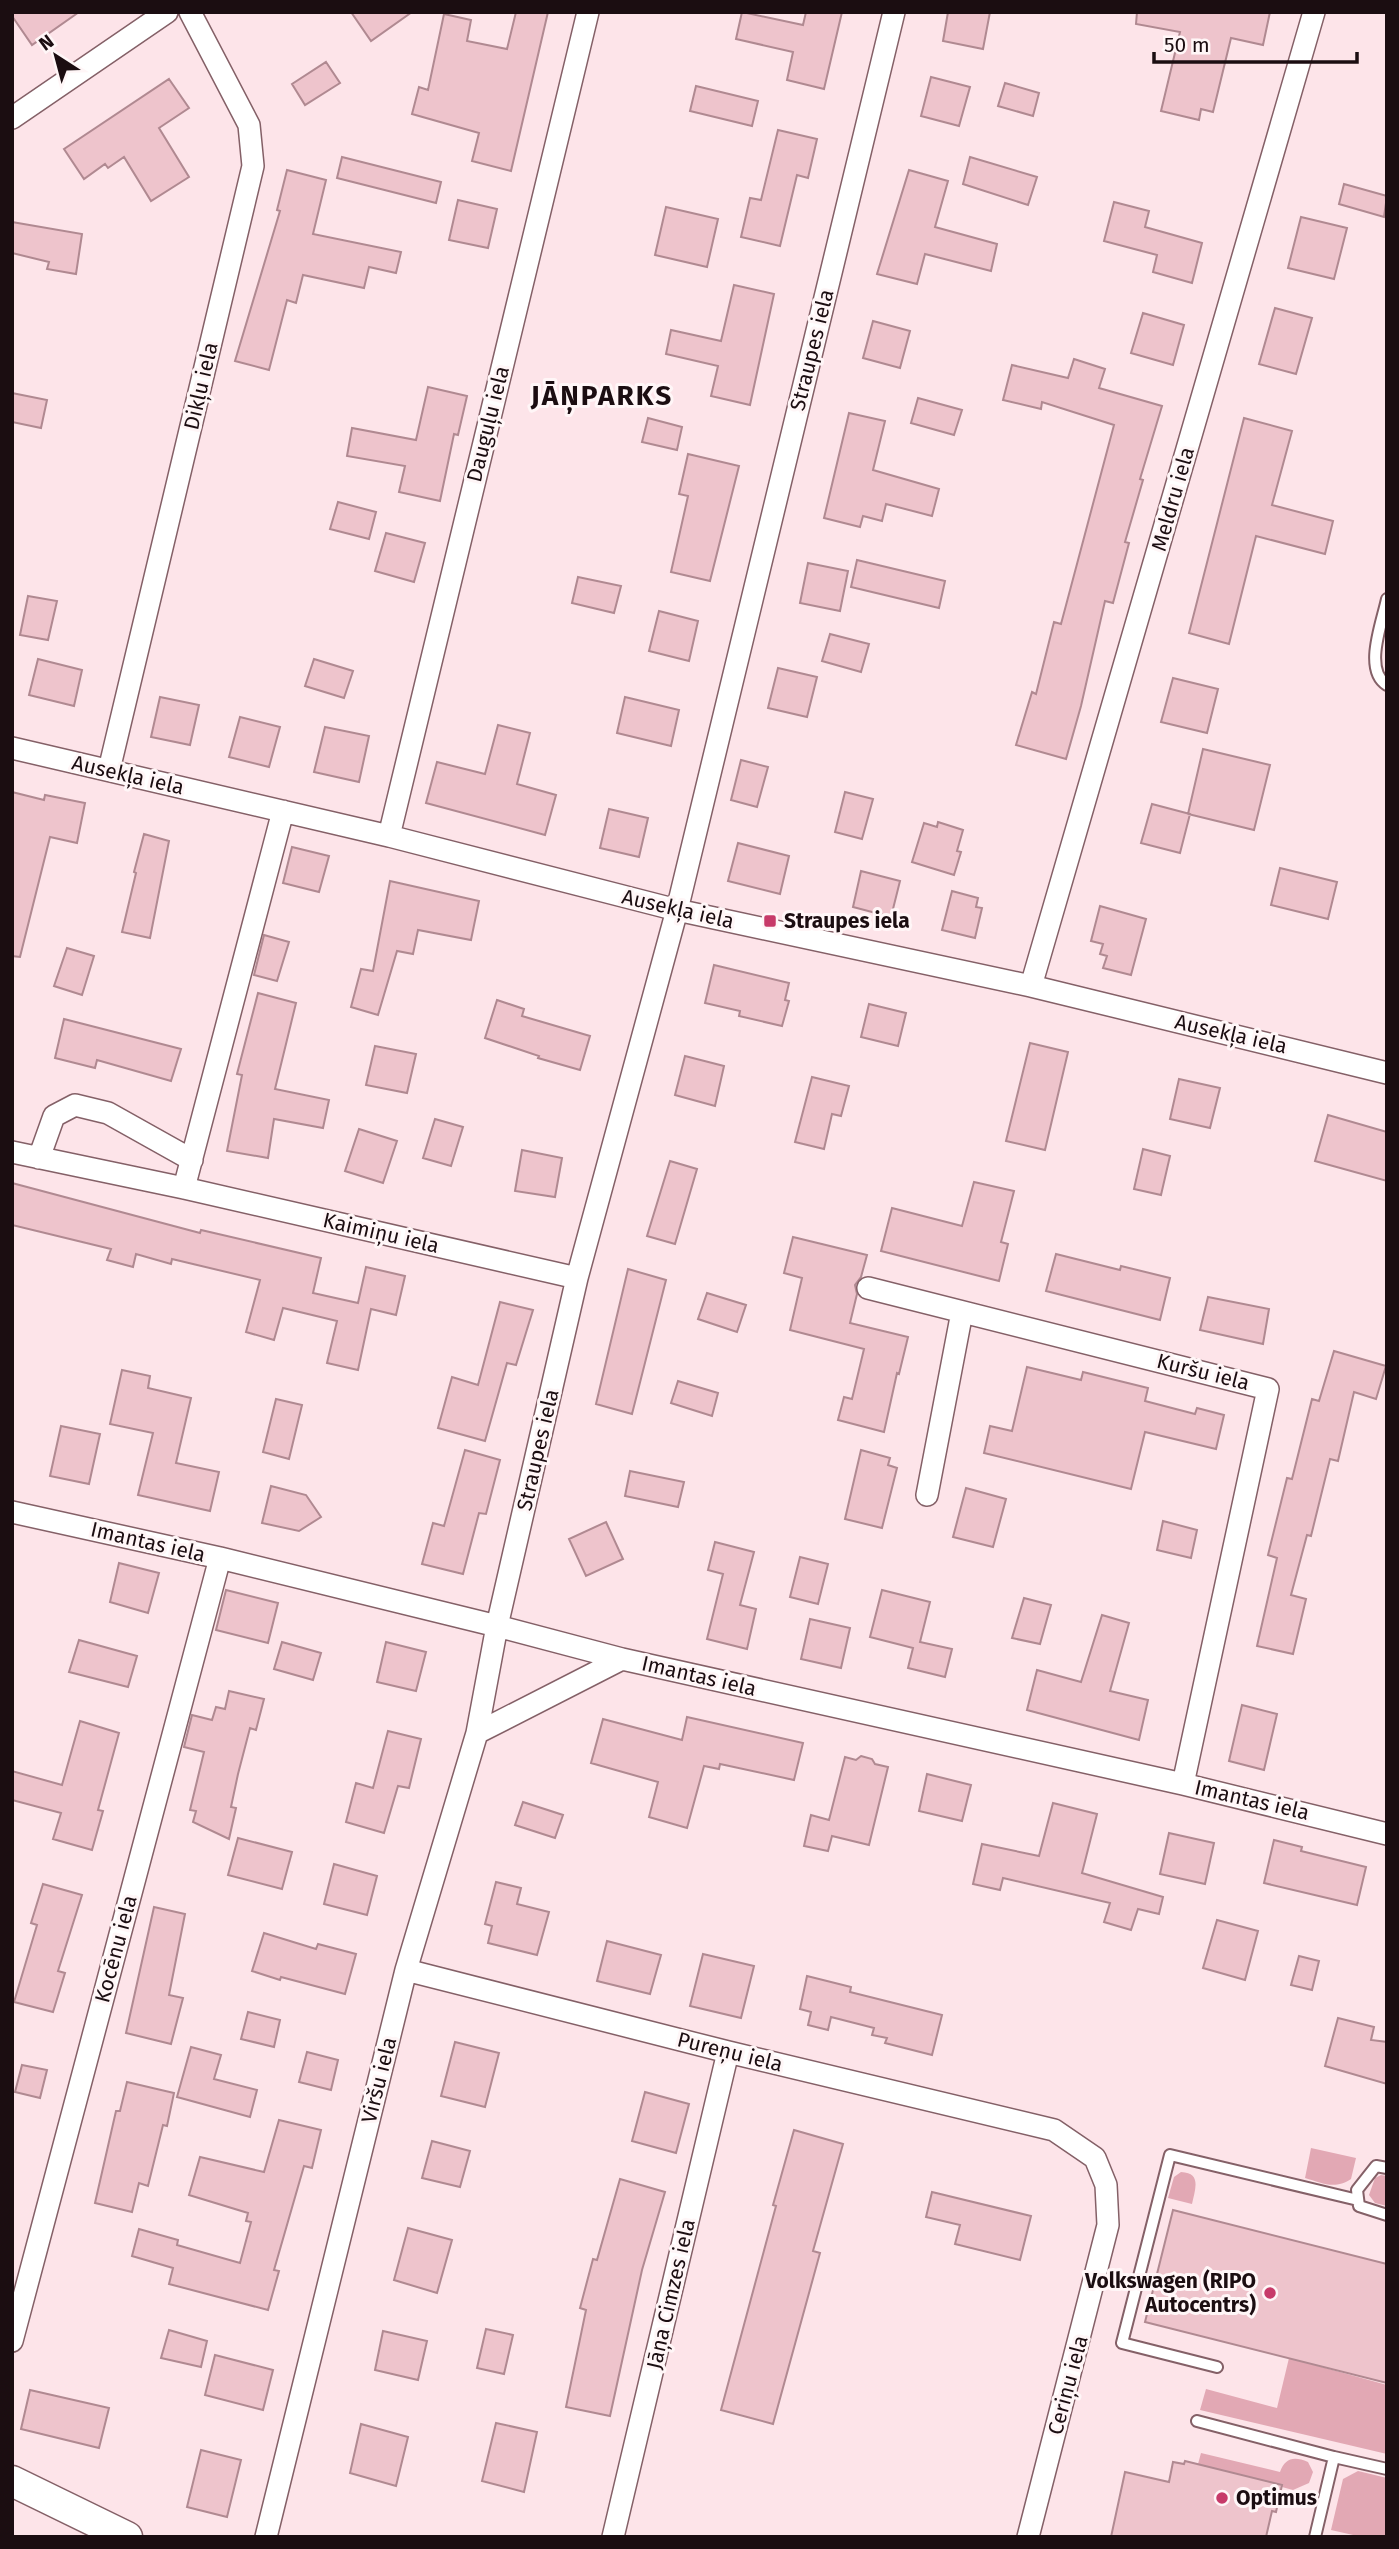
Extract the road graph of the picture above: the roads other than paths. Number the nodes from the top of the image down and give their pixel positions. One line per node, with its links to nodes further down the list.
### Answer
1 (167, 12): 6 (street)
2 (190, 12): 10 (street, Dikļu iela)
3 (588, 12): 12 (street, Dauguļu iela)
4 (894, 12): 13 (street, Straupes iela)
5 (1314, 12): 14 (street, Meldru iela)
6 (12, 118)
7 (1387, 599): 8 (lane)
8 (1387, 685)
9 (12, 748): 10 (street, Ausekļa iela)
10 (109, 770): 11 (street, Ausekļa iela)
11 (283, 811): 12 (street, Ausekļa iela); 18 (street)
12 (389, 836): 13 (street, Ausekļa iela)
13 (677, 910): 14 (street, Ausekļa iela); 20 (street, Straupes iela)
14 (1031, 986): 15 (street, Ausekļa iela)
15 (1387, 1073)
16 (12, 1152): 17 (street, Kaimiņu iela)
17 (39, 1158): 18 (street); 19 (street, Kaimiņu iela)
18 (192, 1160): 19 (street)
19 (184, 1188): 20 (street, Kaimiņu iela)
20 (577, 1278): 26 (street, Straupes iela)
21 (868, 1288): 22 (street, Kuršu iela)
22 (962, 1312): 23 (street); 29 (street, Kuršu iela)
23 (927, 1495)
24 (12, 1512): 25 (street, Imantas iela)
25 (220, 1558): 26 (street, Imantas iela); 37 (street, Kocēnu iela)
26 (497, 1626): 27 (street, Imantas iela); 28 (street, Viršu iela)
27 (622, 1659): 28 (street); 29 (street, Imantas iela)
28 (477, 1733): 31 (street, Viršu iela)
29 (1183, 1784): 30 (street, Imantas iela)
30 (1387, 1834)
31 (406, 1970): 32 (street, Pureņu iela); 44 (street, Viršu iela)
32 (728, 2052): 33 (street, Pureņu iela); 45 (street, Jāņa Cimzes iela)
33 (1054, 2130): 46 (street, Ceriņu iela)
34 (1387, 2168): 35 (lane)
35 (1358, 2200): 36 (lane); 38 (lane)
36 (1387, 2215)
37 (12, 2341)
38 (1217, 2367)
39 (1196, 2421): 40 (lane)
40 (1334, 2457): 41 (lane); 47 (lane)
41 (1387, 2469)
42 (12, 2481): 43 (street)
43 (127, 2537)
44 (265, 2537)
45 (613, 2537)
46 (1028, 2537)
47 (1315, 2537)

